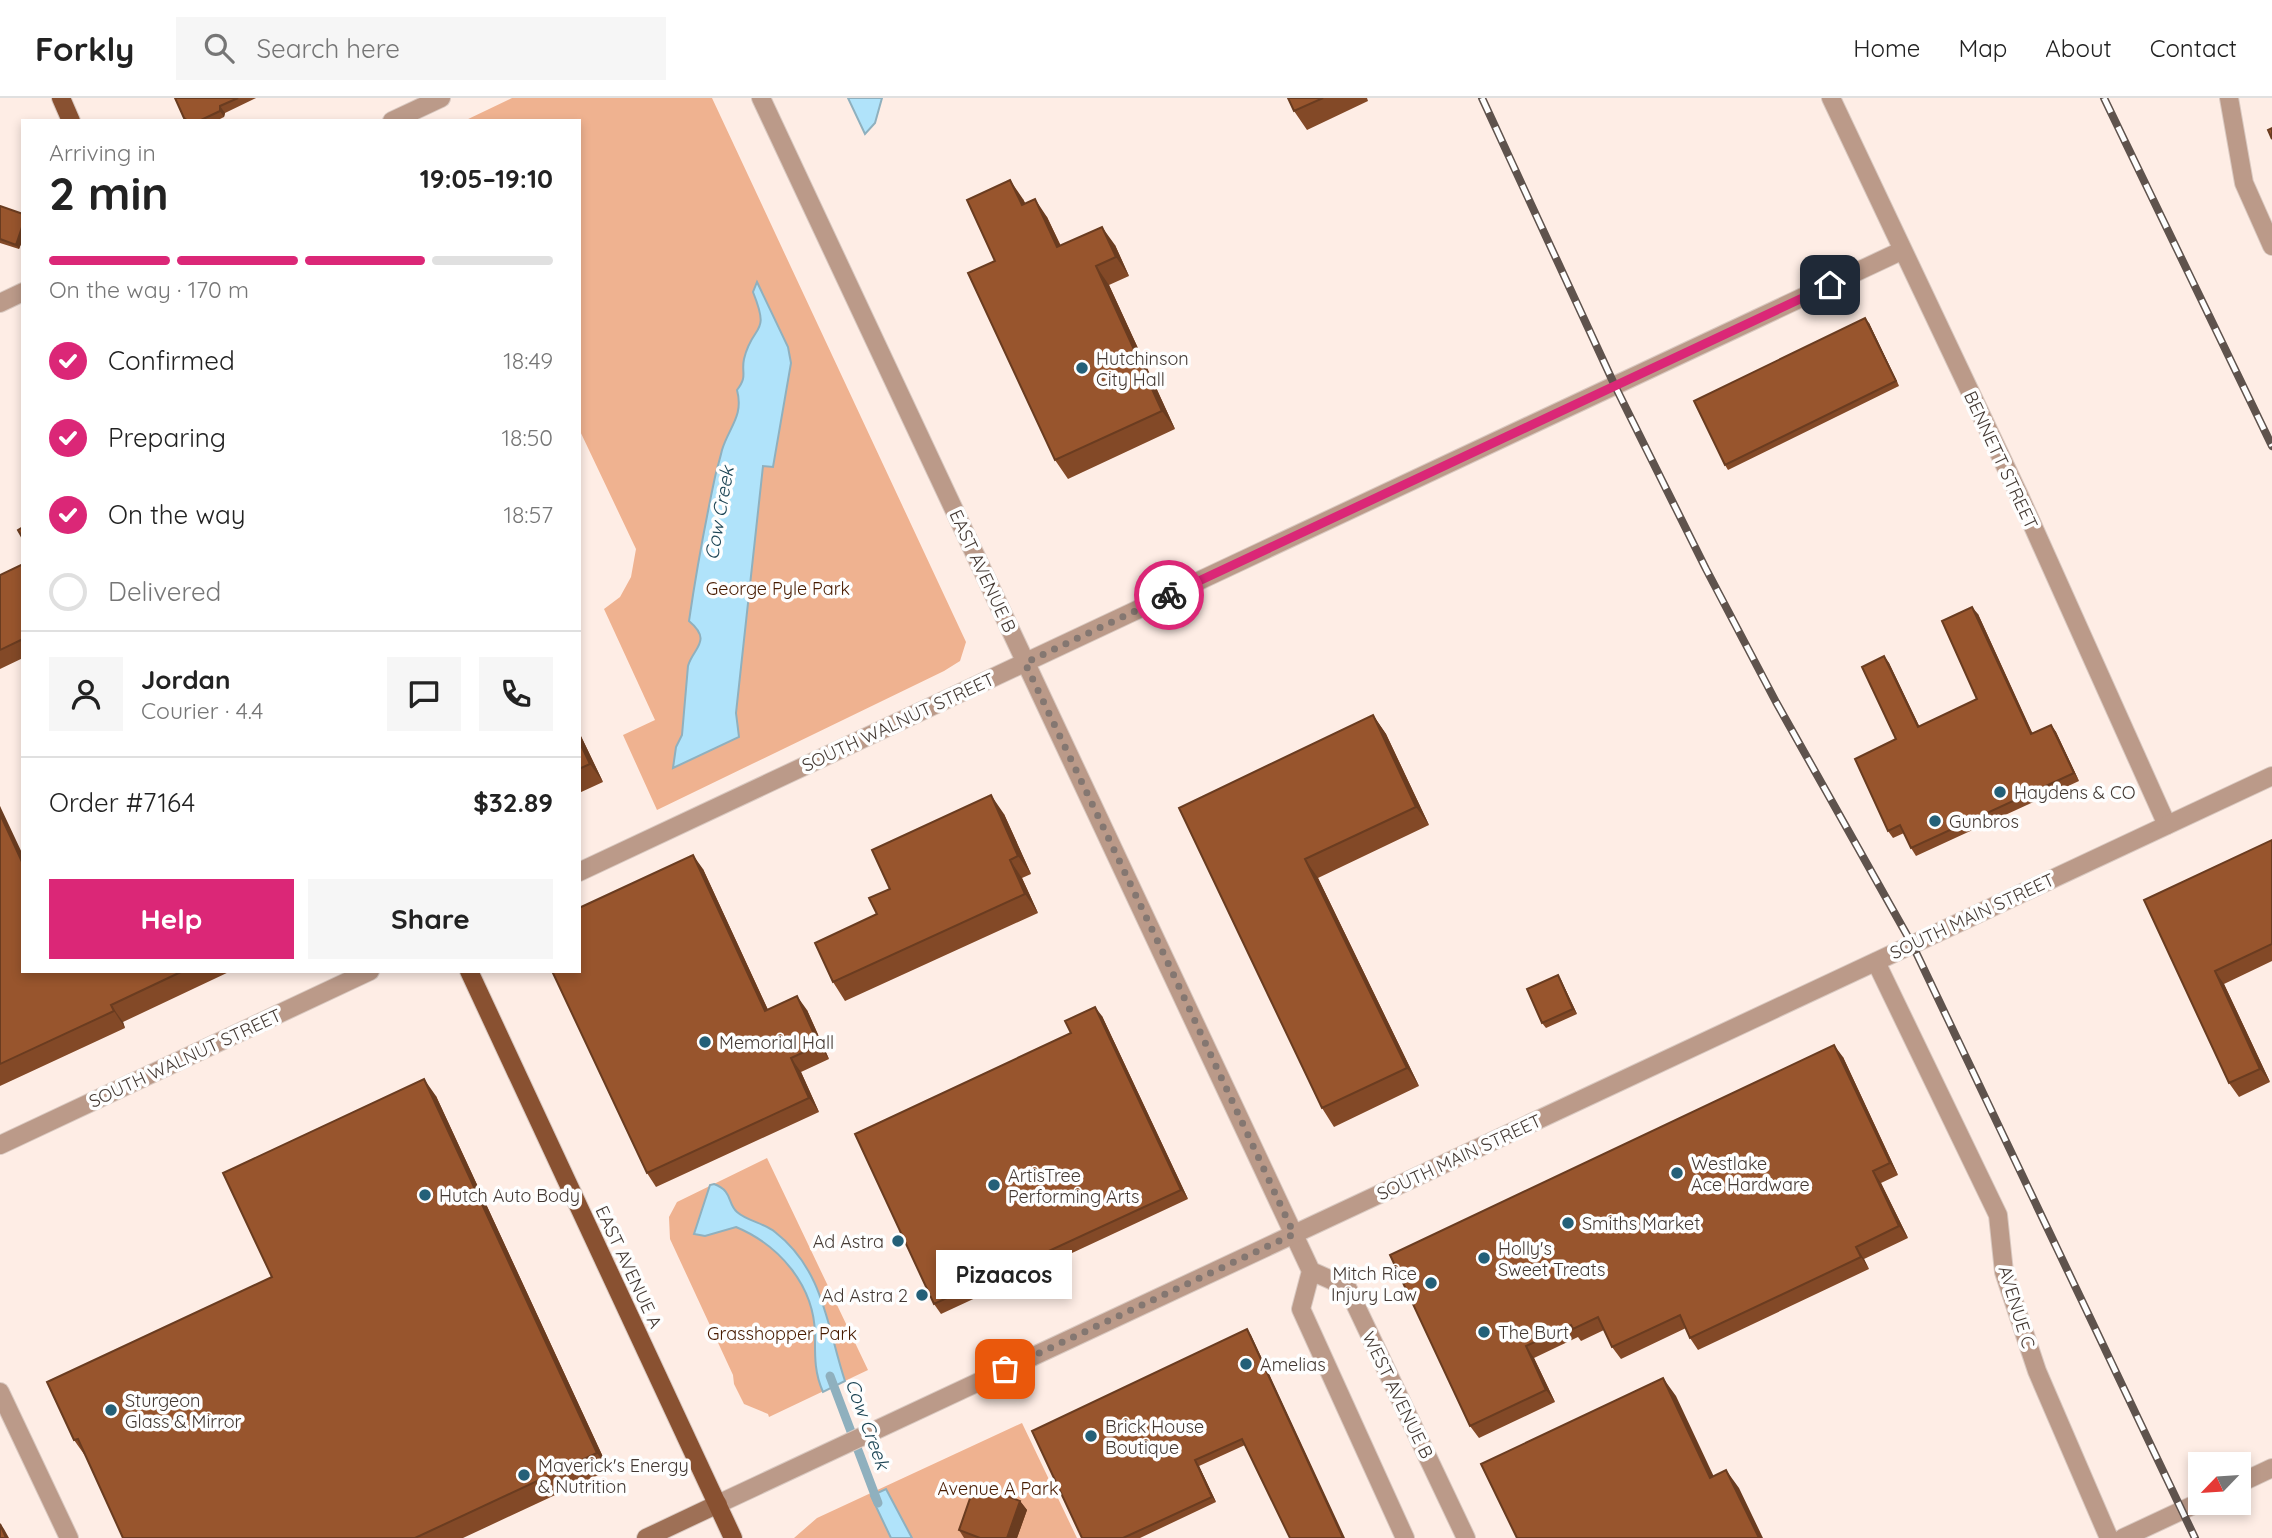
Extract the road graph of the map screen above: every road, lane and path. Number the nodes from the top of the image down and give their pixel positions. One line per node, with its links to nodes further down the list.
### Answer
1 (61, 98): 6 (main road)
2 (441, 98): 7 (street)
3 (761, 98): 12 (street, EAST AVENUE B)
4 (1831, 98): 9 (street, BENNETT STREET)
5 (2229, 98): 8 (street)
6 (70, 119)
7 (396, 119)
8 (2272, 246)
9 (1901, 251): 12 (street, SOUTH WALNUT STREET); 14 (street, BENNETT STREET)
10 (21, 293): 11 (street)
11 (0, 303)
12 (1025, 663): 15 (street, SOUTH WALNUT STREET); 20 (street, EAST AVENUE B)
13 (2272, 776): 14 (street, SOUTH MAIN STREET)
14 (2166, 825): 16 (street, SOUTH MAIN STREET)
15 (581, 871)
16 (1876, 962): 20 (street, SOUTH MAIN STREET); 32 (street, AVENUE C)
17 (366, 973): 19 (street, SOUTH WALNUT STREET)
18 (470, 973): 25 (main road, EAST AVENUE A)
19 (0, 1145)
20 (1294, 1234): 21 (street); 25 (street, SOUTH MAIN STREET)
21 (1311, 1271): 30 (street); 31 (street, WEST AVENUE B)
22 (0, 1392): 27 (street)
23 (2272, 1468): 24 (street)
24 (2251, 1478)
25 (718, 1504): 28 (main road, SOUTH MAIN STREET); 29 (main road, EAST AVENUE A)
26 (2188, 1508): 33 (street)
27 (69, 1538)
28 (646, 1538)
29 (733, 1538)
30 (1405, 1538)
31 (1466, 1538)
32 (2109, 1538)
33 (2123, 1538)

